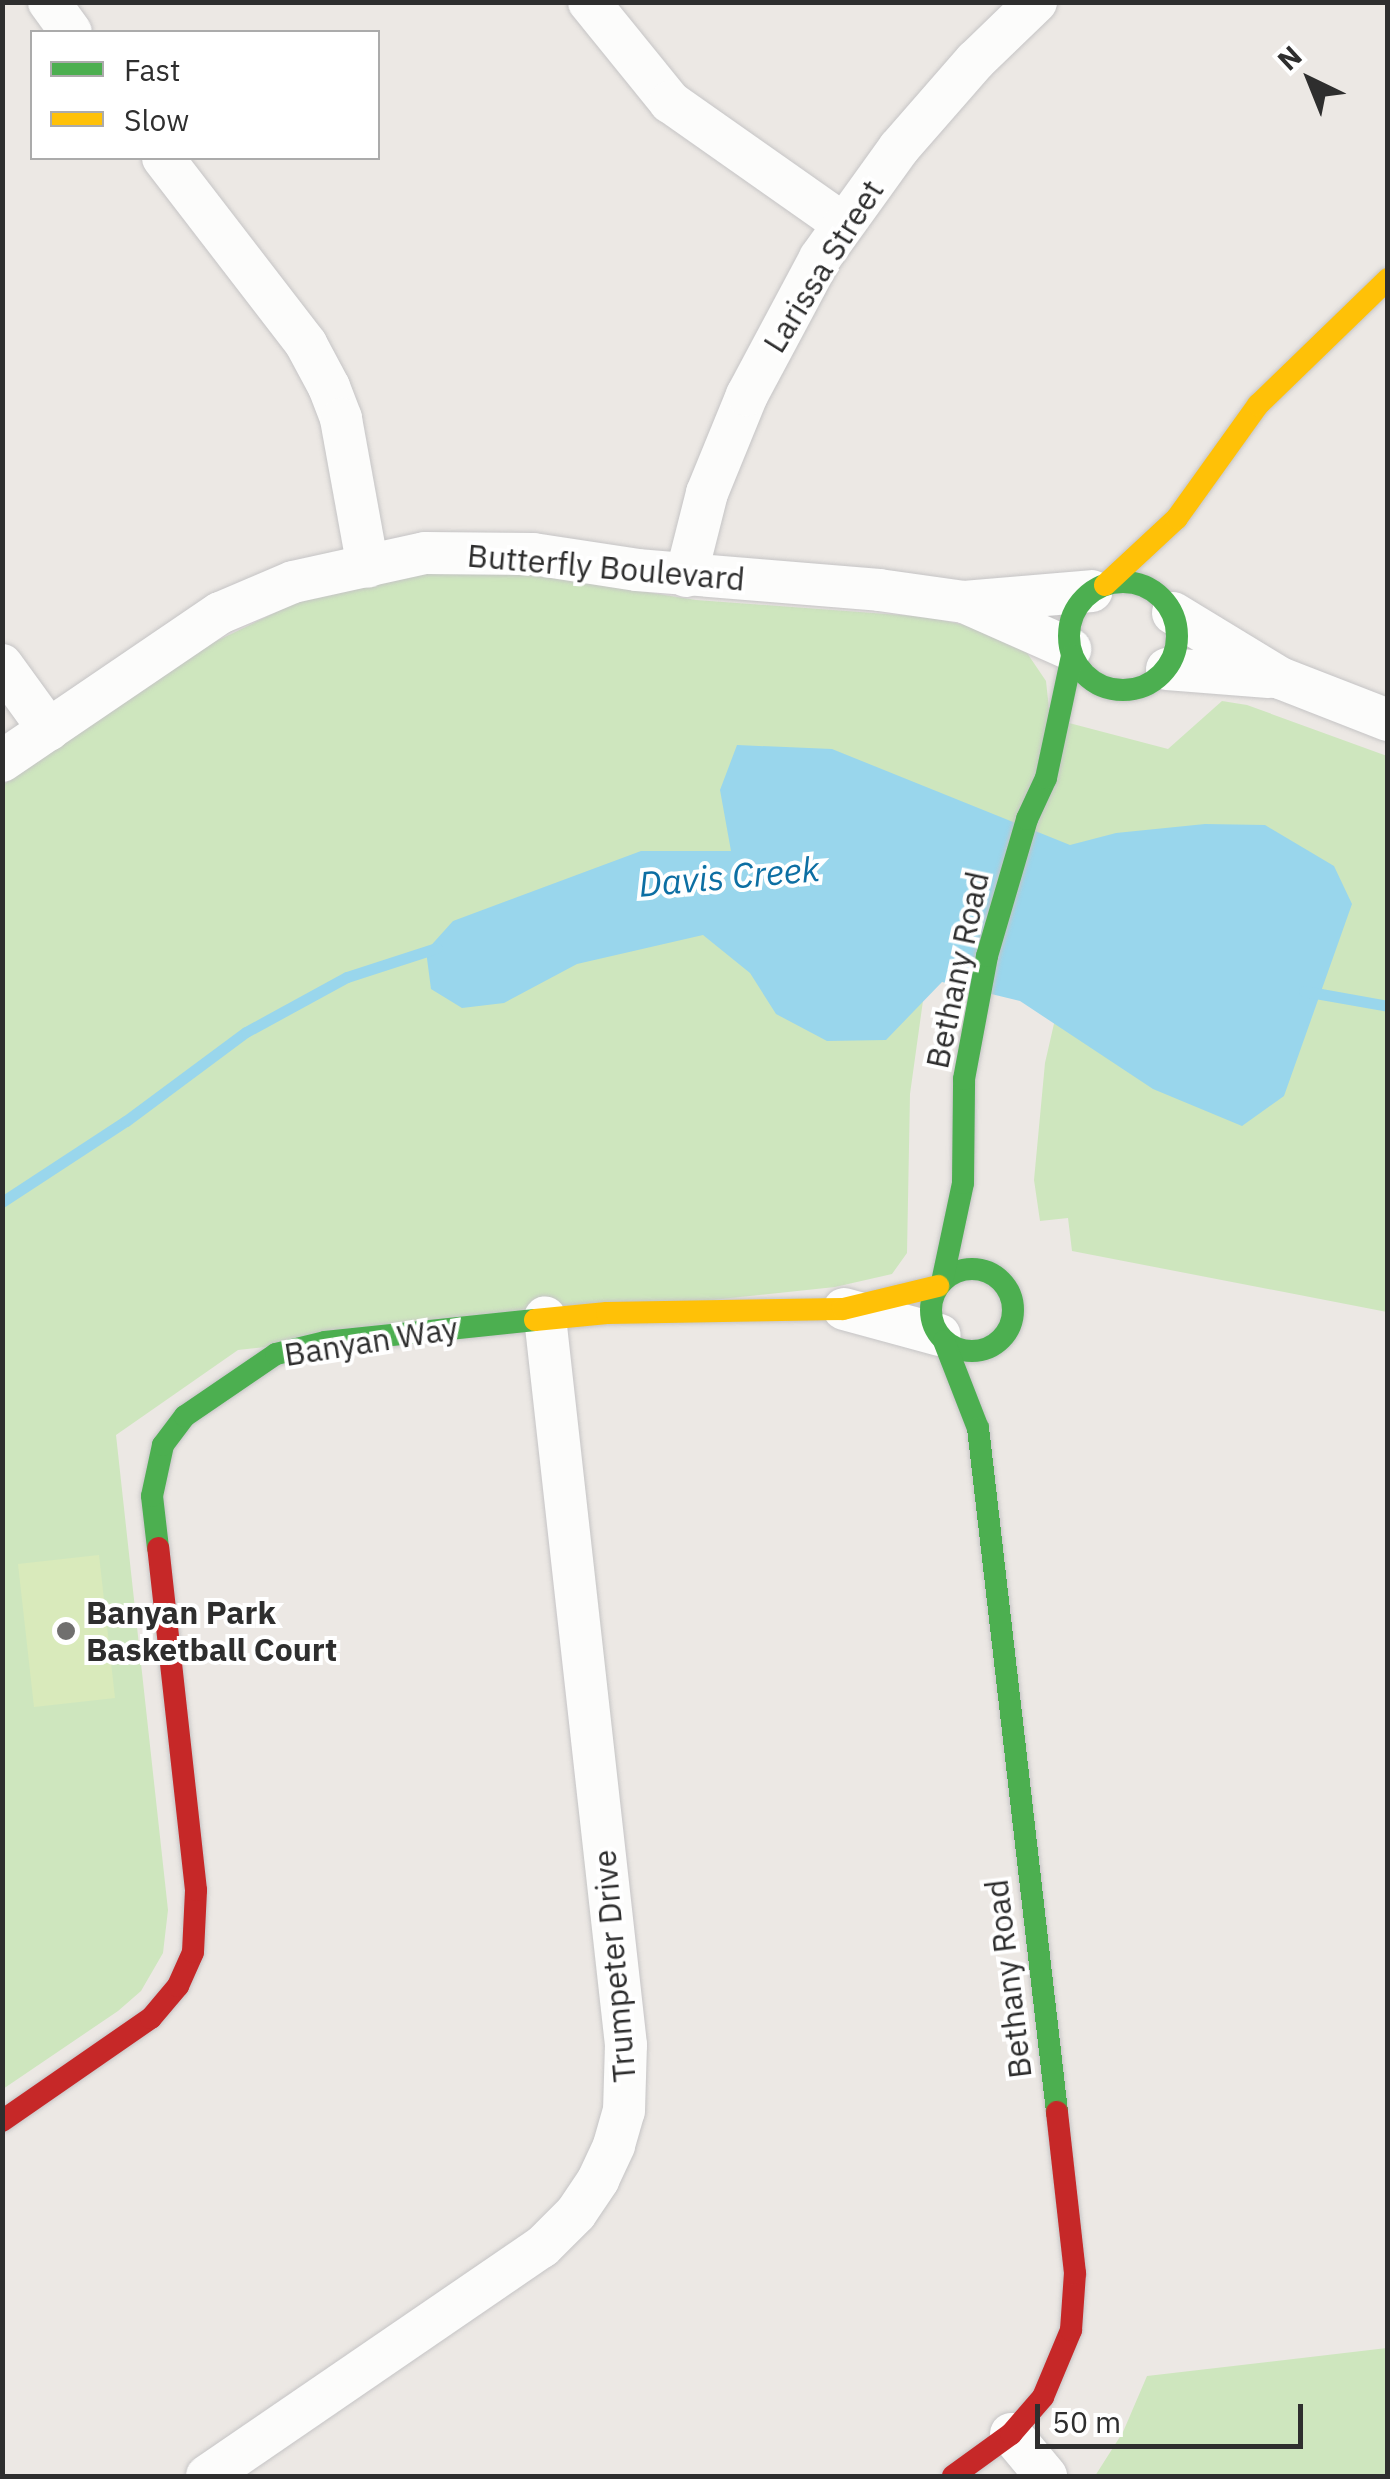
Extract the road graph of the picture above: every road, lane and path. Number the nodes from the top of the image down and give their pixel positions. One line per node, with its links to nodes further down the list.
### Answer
1 (48, 2): 4 (street)
2 (588, 2): 6 (street)
3 (1036, 2): 6 (street, Larissa Street)
4 (69, 30)
5 (165, 160): 9 (street)
6 (842, 223): 10 (street, Larissa Street)
7 (1388, 279): 8 (street, Bethany Road)
8 (1177, 518): 11 (street, Bethany Road); 12 (street, Bethany Road)
9 (368, 566): 10 (street, Butterfly Boulevard); 20 (street, Butterfly Boulevard)
10 (686, 576): 13 (street, Butterfly Boulevard)
11 (1098, 588): 12 (street); 13 (street, Butterfly Boulevard); 14 (street, Bethany Road)
12 (1171, 588): 16 (street); 17 (street, Bethany Road)
13 (964, 602): 14 (street, Butterfly Boulevard)
14 (1071, 652): 17 (street); 23 (street, Bethany Road)
15 (2, 665): 20 (street)
16 (1280, 678): 17 (street); 19 (street)
17 (1149, 679): 18 (street)
18 (1110, 711)
19 (1388, 720)
20 (48, 730): 22 (street, Butterfly Boulevard)
21 (1073, 750): 23 (street, Bethany Road)
22 (2, 761)
23 (1046, 778): 24 (street, Bethany Road)
24 (963, 1183): 25 (street, Bethany Road); 26 (street, Bethany Road)
25 (997, 1277): 26 (street); 29 (street)
26 (940, 1284): 27 (street, Banyan Way); 30 (street)
27 (843, 1309): 28 (street, Banyan Way); 30 (street, Banyan Way)
28 (545, 1317): 32 (street, Banyan Way); 34 (street, Trumpeter Drive)
29 (1004, 1336): 30 (street); 31 (street, Bethany Road)
30 (942, 1338): 31 (street, Bethany Road)
31 (978, 1428): 33 (street, Bethany Road)
32 (2, 2121)
33 (1012, 2434): 35 (street, Bethany Road); 36 (street)
34 (207, 2476)
35 (953, 2476)
36 (1046, 2476)

